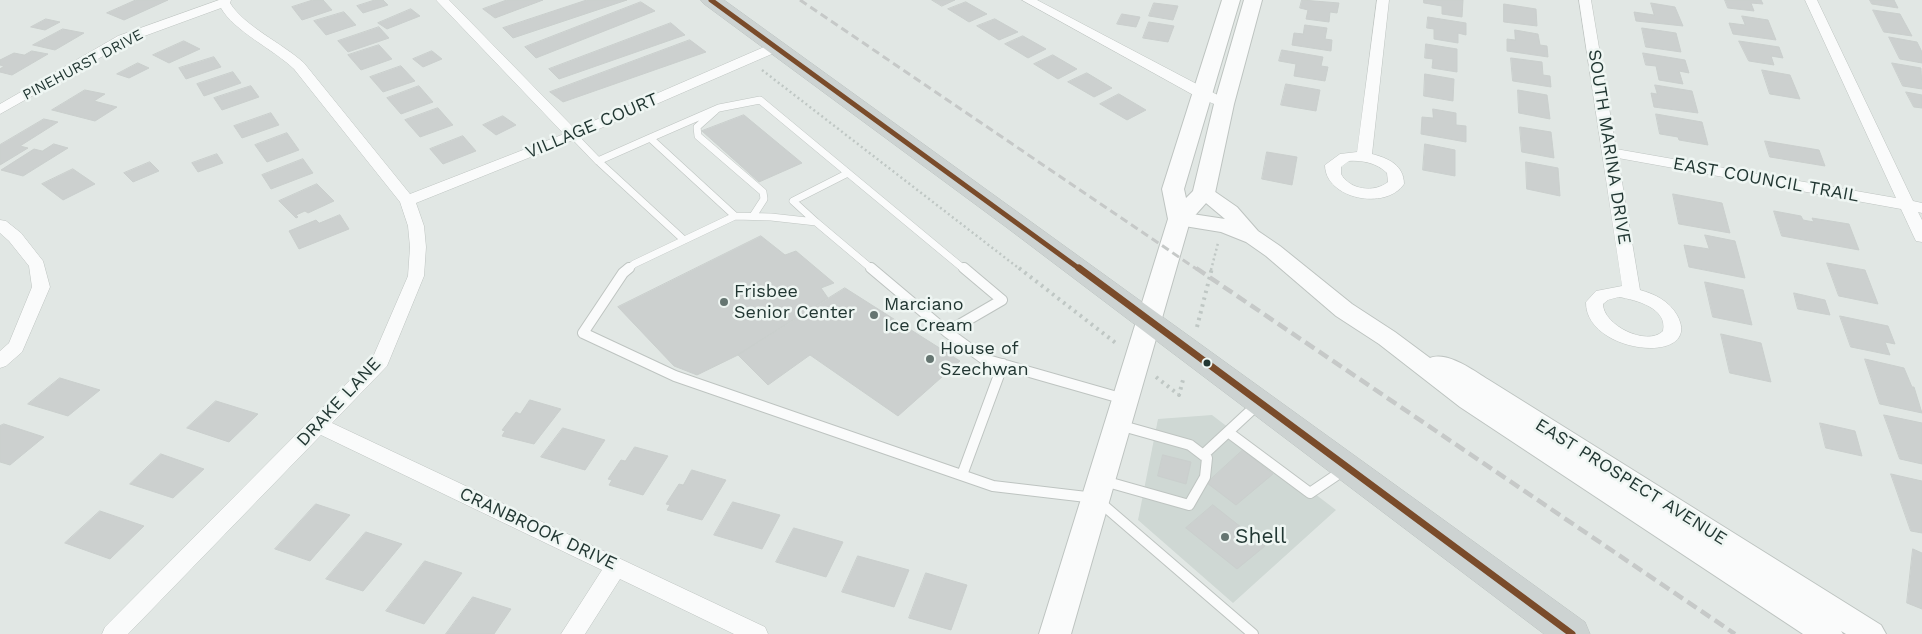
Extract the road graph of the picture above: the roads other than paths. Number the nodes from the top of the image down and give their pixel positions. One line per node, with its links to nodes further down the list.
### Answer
1 (442, 0): 15 (street)
2 (711, 0): 10 (main road)
3 (1028, 0): 11 (street)
4 (1231, 0): 11 (main road)
5 (1253, 0): 12 (main road)
6 (1383, 0): 18 (street)
7 (1585, 0): 17 (street, SOUTH MARINA DRIVE)
8 (1811, 0): 23 (street)
9 (224, 1): 14 (street, PINEHURST DRIVE); 22 (street, DRAKE LANE)
10 (776, 47): 15 (street, VILLAGE COURT); 33 (main road)
11 (1202, 94): 12 (street); 26 (main road)
12 (1224, 104): 21 (main road)
13 (719, 108): 16 (lane); 20 (lane); 25 (lane)
14 (0, 110)
15 (573, 135): 19 (lane); 22 (street, VILLAGE COURT)
16 (650, 138): 19 (lane); 24 (lane)
17 (1610, 152): 23 (street, EAST COUNCIL TRAIL); 32 (street, SOUTH MARINA DRIVE)
18 (1364, 156)
19 (598, 161): 31 (lane)
20 (848, 173): 27 (lane); 34 (lane)
21 (1204, 194): 26 (main road); 30 (street)
22 (407, 201): 41 (street, DRAKE LANE)
23 (1915, 207): 29 (street)
24 (735, 216): 25 (lane); 31 (lane)
25 (753, 216): 27 (lane)
26 (1179, 219): 30 (street, EAST PROSPECT AVENUE); 33 (main road)
27 (816, 222): 34 (lane)
28 (0, 225): 36 (street)
29 (1922, 236)
30 (1253, 237): 35 (street, EAST PROSPECT AVENUE)
31 (684, 240): 45 (lane)
32 (1632, 293)
33 (1149, 320): 38 (main road); 39 (main road)
34 (947, 332): 37 (lane)
35 (1387, 338): 54 (street, EAST PROSPECT AVENUE); 55 (street, EAST PROSPECT AVENUE)
36 (0, 361)
37 (1003, 364): 38 (lane); 45 (lane)
38 (1125, 399): 40 (main road)
39 (1260, 403): 42 (lane); 44 (main road)
40 (1117, 424): 43 (lane); 46 (main road)
41 (319, 425): 47 (street, CRANBROOK DRIVE); 49 (street, DRAKE LANE)
42 (1228, 432): 43 (lane); 44 (lane)
43 (1203, 455): 46 (lane)
44 (1346, 468): 53 (main road)
45 (962, 475): 46 (lane)
46 (1098, 489): 48 (main road); 52 (lane)
47 (617, 566): 50 (street); 51 (street, CRANBROOK DRIVE)
48 (1060, 633)
49 (113, 634)
50 (572, 634)
51 (757, 634)
52 (1253, 634)
53 (1572, 634)
54 (1828, 634)
55 (1871, 634)

